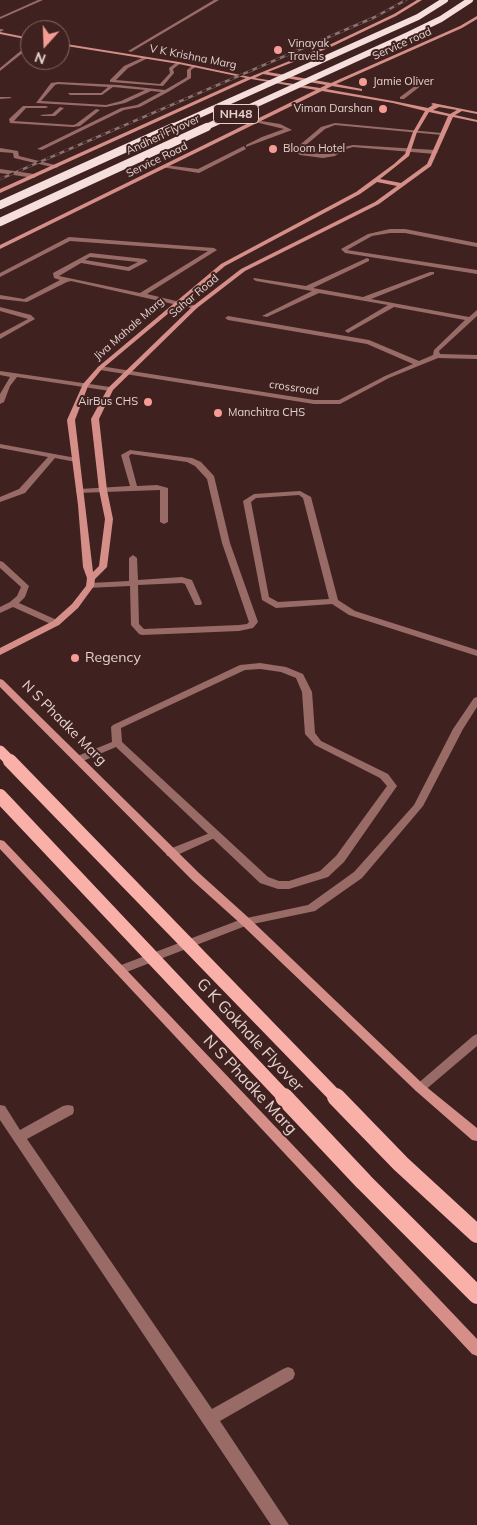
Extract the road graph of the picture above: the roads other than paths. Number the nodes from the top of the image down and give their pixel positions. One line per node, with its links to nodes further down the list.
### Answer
1 (41, 0): 7 (street)
2 (217, 0): 12 (street)
3 (420, 0): 20 (street)
4 (445, 0): 63 (highway, Andheri Flyover / NH48, bridge)
5 (470, 0): 64 (highway, Andheri Flyover / NH48, bridge)
6 (477, 17): 23 (street, Service road)
7 (0, 18)
8 (1, 31): 9 (street)
9 (20, 35)
10 (70, 42): 12 (street, V K Krishna Marg)
11 (70, 46): 14 (street, V K Krishna Marg)
12 (130, 51): 17 (street, V K Krishna Marg)
13 (20, 53): 18 (street)
14 (146, 58): 15 (street, V K Krishna Marg); 15 (street)
15 (179, 63): 16 (street, V K Krishna Marg)
16 (195, 66): 21 (street, V K Krishna Marg); 28 (street)
17 (225, 66)
18 (0, 70)
19 (253, 71): 20 (street, V K Krishna Marg)
20 (262, 72): 21 (street); 23 (street)
21 (250, 78): 26 (street, V K Krishna Marg); 55 (street)
22 (425, 81): 33 (street)
23 (333, 84): 26 (street, Service road); 27 (street)
24 (112, 86): 25 (street); 25 (street); 30 (street)
25 (149, 90): 28 (street)
26 (322, 90): 35 (street); 43 (street, Service Road)
27 (363, 90)
28 (166, 91): 39 (street)
29 (372, 92): 33 (street)
30 (70, 94)
31 (0, 98): 32 (street)
32 (10, 98)
33 (402, 98): 34 (street)
34 (411, 100)
35 (428, 106): 38 (street); 42 (street); 45 (street, Jiva Mahale Marg)
36 (62, 108): 37 (street); 37 (street); 41 (street)
37 (98, 110): 39 (street)
38 (461, 110): 40 (street); 42 (street)
39 (119, 111): 49 (street)
40 (477, 113)
41 (42, 115)
42 (451, 115): 44 (street); 46 (street, Sahar Road)
43 (258, 121): 56 (street, Service Road); 56 (street)
44 (477, 121)
45 (415, 132): 46 (street); 48 (street); 51 (street, Jiva Mahale Marg)
46 (442, 134): 52 (street, Sahar Road)
47 (359, 140): 48 (street)
48 (353, 146): 51 (street)
49 (40, 149)
50 (0, 150): 53 (street)
51 (409, 150): 52 (street); 60 (street, Jiva Mahale Marg)
52 (435, 152): 61 (street, Sahar Road)
53 (28, 160): 54 (street); 55 (street)
54 (20, 164)
55 (56, 166): 59 (street)
56 (164, 167): 71 (street, Service Road)
57 (11, 168): 58 (street)
58 (1, 171): 59 (street)
59 (34, 176): 62 (street)
60 (375, 180): 61 (street); 65 (street, Jiva Mahale Marg)
61 (402, 185): 68 (street, Sahar Road)
62 (1, 190)
63 (0, 205)
64 (0, 222)
65 (300, 224): 66 (street); 69 (street, Jiva Mahale Marg)
66 (308, 226)
67 (316, 227): 68 (street)
68 (325, 229): 72 (street, Sahar Road)
69 (264, 243): 72 (street); 85 (street, Jiva Mahale Marg)
70 (477, 245): 75 (street)
71 (0, 247)
72 (286, 249): 87 (street, Sahar Road)
73 (80, 260): 73 (street); 79 (street)
74 (367, 260): 80 (street)
75 (477, 272)
76 (432, 273): 84 (street)
77 (0, 275): 82 (street)
78 (256, 279): 80 (street)
79 (65, 280): 82 (street); 83 (street)
80 (305, 289): 81 (street)
81 (318, 291): 84 (street); 90 (street)
82 (141, 295): 85 (street)
83 (0, 297)
84 (363, 300): 86 (street)
85 (176, 303): 87 (street); 95 (street, Jiva Mahale Marg)
86 (393, 305): 92 (street); 93 (street)
87 (195, 307): 96 (street, Sahar Road)
88 (0, 309): 94 (street)
89 (477, 312): 92 (street)
90 (264, 316)
91 (228, 318): 99 (street)
92 (470, 319): 97 (street)
93 (348, 331)
94 (0, 337)
95 (137, 338): 96 (street); 100 (street, Jiva Mahale Marg)
96 (160, 342): 101 (street, Sahar Road)
97 (437, 356): 98 (street, crossroad); 99 (street, crossroad)
98 (477, 357)
99 (419, 364): 101 (street, crossroad)
100 (100, 368): 101 (street, crossroad); 104 (street, Jiva Mahale Marg)
101 (128, 372): 105 (street, Sahar Road)
102 (0, 373): 103 (street)
103 (15, 376): 104 (street); 106 (street)
104 (85, 385): 105 (street); 109 (street, Jiva Mahale Marg)
105 (110, 389): 111 (street, Sahar Road)
106 (0, 402)
107 (0, 446): 108 (street)
108 (53, 456): 109 (street); 113 (street)
109 (76, 460): 112 (street, Jiva Mahale Marg)
110 (134, 488): 111 (street); 114 (street); 118 (street)
111 (103, 490): 112 (street); 117 (street, Sahar Road)
112 (80, 491): 117 (street, Jiva Mahale Marg)
113 (0, 500)
114 (164, 522)
115 (133, 558): 118 (street)
116 (0, 564): 121 (street)
117 (90, 582): 118 (street); 123 (street)
118 (134, 582): 120 (street)
119 (334, 601): 119 (street); 125 (street)
120 (198, 603)
121 (13, 604): 122 (street); 123 (street)
122 (0, 610)
123 (56, 623): 124 (street)
124 (0, 652)
125 (477, 653)
126 (0, 682): 130 (street, N S Phadke Marg)
127 (477, 700): 135 (street)
128 (117, 743): 130 (street); 132 (street); 132 (street)
129 (0, 751): 143 (main road, G K Gokhale Flyover, bridge)
130 (79, 759): 134 (street, N S Phadke Marg)
131 (0, 796): 144 (main road, G K Gokhale Flyover, bridge)
132 (215, 834): 134 (street)
133 (0, 844): 136 (street, N S Phadke Marg)
134 (171, 852): 135 (street, N S Phadke Marg)
135 (246, 922): 136 (street); 138 (street, N S Phadke Marg)
136 (120, 970): 145 (street, N S Phadke Marg)
137 (477, 1039): 138 (street)
138 (420, 1088): 141 (street, N S Phadke Marg)
139 (0, 1110): 142 (street)
140 (68, 1110): 142 (street)
141 (477, 1136)
142 (18, 1137): 147 (street)
143 (477, 1234)
144 (477, 1295)
145 (477, 1349)
146 (288, 1374): 147 (street)
147 (209, 1419): 148 (street)
148 (281, 1525)

